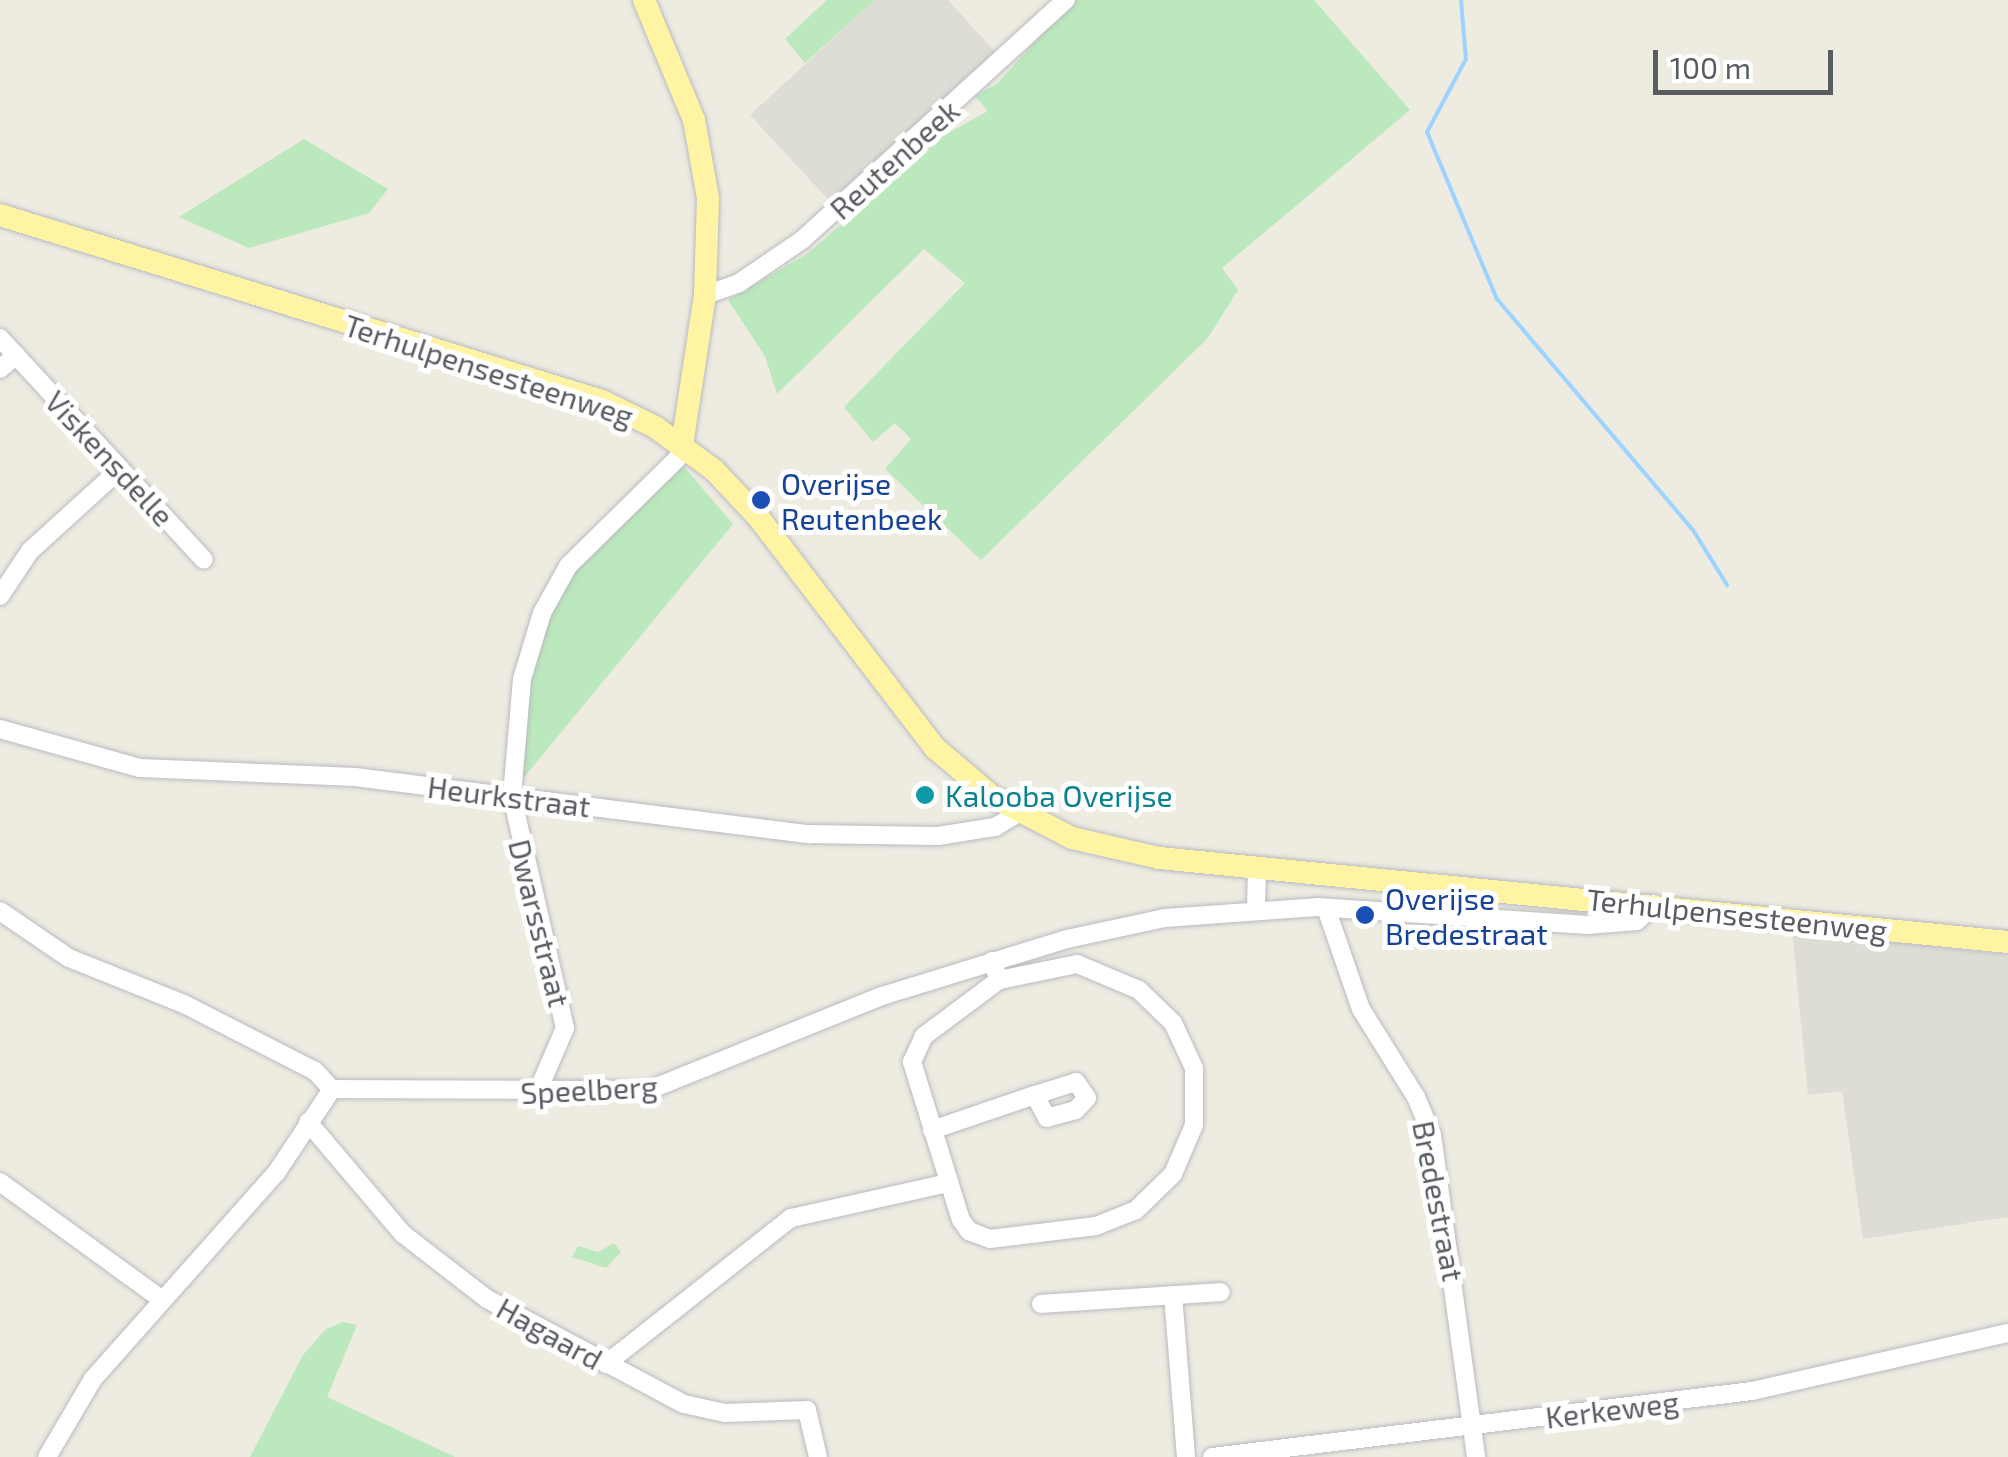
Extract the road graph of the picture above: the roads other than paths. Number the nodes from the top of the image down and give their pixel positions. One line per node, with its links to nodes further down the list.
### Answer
1 (644, 0): 4 (main road)
2 (1066, 0): 4 (street, Reutenbeek)
3 (0, 215): 9 (main road, Terhulpensesteenweg)
4 (705, 295): 8 (main road)
5 (0, 338): 6 (street, Viskensdelle)
6 (16, 355): 7 (street); 11 (street, Viskensdelle)
7 (0, 368)
8 (689, 368): 9 (main road); 10 (main road)
9 (655, 426): 10 (main road, Terhulpensesteenweg)
10 (682, 445): 15 (street, Dwarsstraat); 16 (main road, Terhulpensesteenweg)
11 (120, 470): 12 (street, Viskensdelle); 13 (street)
12 (204, 560)
13 (0, 596)
14 (0, 729): 15 (street, Heurkstraat)
15 (512, 796): 16 (street, Heurkstraat); 25 (street, Dwarsstraat)
16 (1018, 813): 17 (main road, Terhulpensesteenweg)
17 (1257, 867): 18 (main road, Terhulpensesteenweg); 19 (street)
18 (1654, 904): 20 (street, Speelberg); 22 (main road, Terhulpensesteenweg)
19 (1256, 908): 20 (street, Speelberg); 23 (street, Speelberg)
20 (1326, 908): 37 (street, Bredestraat)
21 (0, 911): 24 (street)
22 (2008, 942)
23 (1005, 968): 25 (street, Speelberg); 28 (street); 30 (street)
24 (332, 1088): 25 (street, Speelberg); 27 (street)
25 (537, 1093)
26 (1035, 1095): 28 (street)
27 (308, 1122): 33 (street); 36 (street, Hagaard)
28 (932, 1130): 30 (street)
29 (0, 1182): 33 (street)
30 (948, 1183): 36 (street)
31 (1221, 1292): 32 (street)
32 (1174, 1295): 34 (street); 40 (street)
33 (161, 1299): 38 (street)
34 (1041, 1304)
35 (2008, 1333): 37 (street, Kerkeweg)
36 (606, 1364): 39 (street, Hagaard)
37 (1473, 1426): 41 (street, Kerkeweg); 42 (street, Bredestraat)
38 (47, 1457)
39 (818, 1457)
40 (1186, 1457)
41 (1212, 1457)
42 (1476, 1457)

